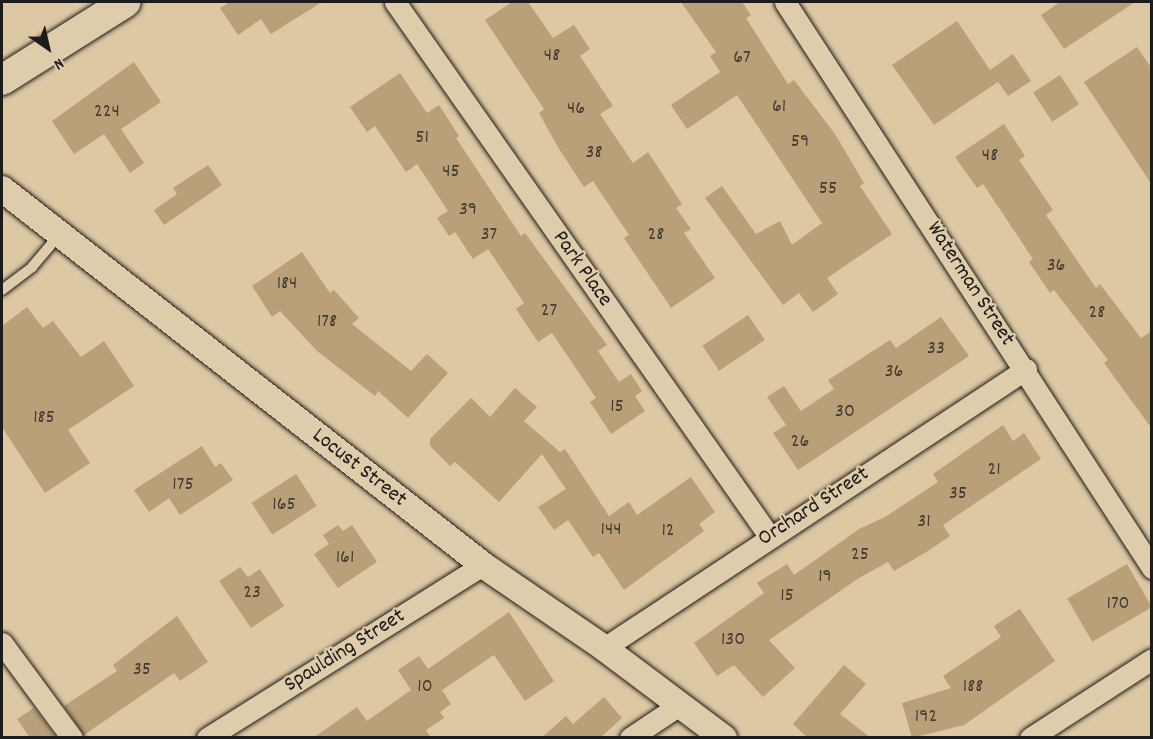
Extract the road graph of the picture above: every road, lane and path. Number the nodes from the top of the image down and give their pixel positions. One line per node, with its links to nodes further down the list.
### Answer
1 (126, 2): 4 (main road)
2 (395, 2): 9 (street, Park Place)
3 (785, 2): 8 (street, Waterman Street)
4 (2, 80)
5 (2, 189): 6 (street, Locust Street)
6 (60, 235): 7 (lane); 10 (street, Locust Street)
7 (2, 290)
8 (1026, 369): 9 (street, Orchard Street); 11 (street, Waterman Street)
9 (769, 536): 13 (street, Orchard Street)
10 (483, 565): 13 (street, Locust Street); 17 (street, Spaulding Street)
11 (1152, 568)
12 (2, 643): 16 (street)
13 (604, 648): 15 (street, Locust Street)
14 (1152, 659): 20 (street)
15 (681, 704): 18 (street); 19 (street, Locust Street)
16 (72, 738)
17 (207, 738)
18 (630, 738)
19 (724, 738)
20 (1030, 738)

